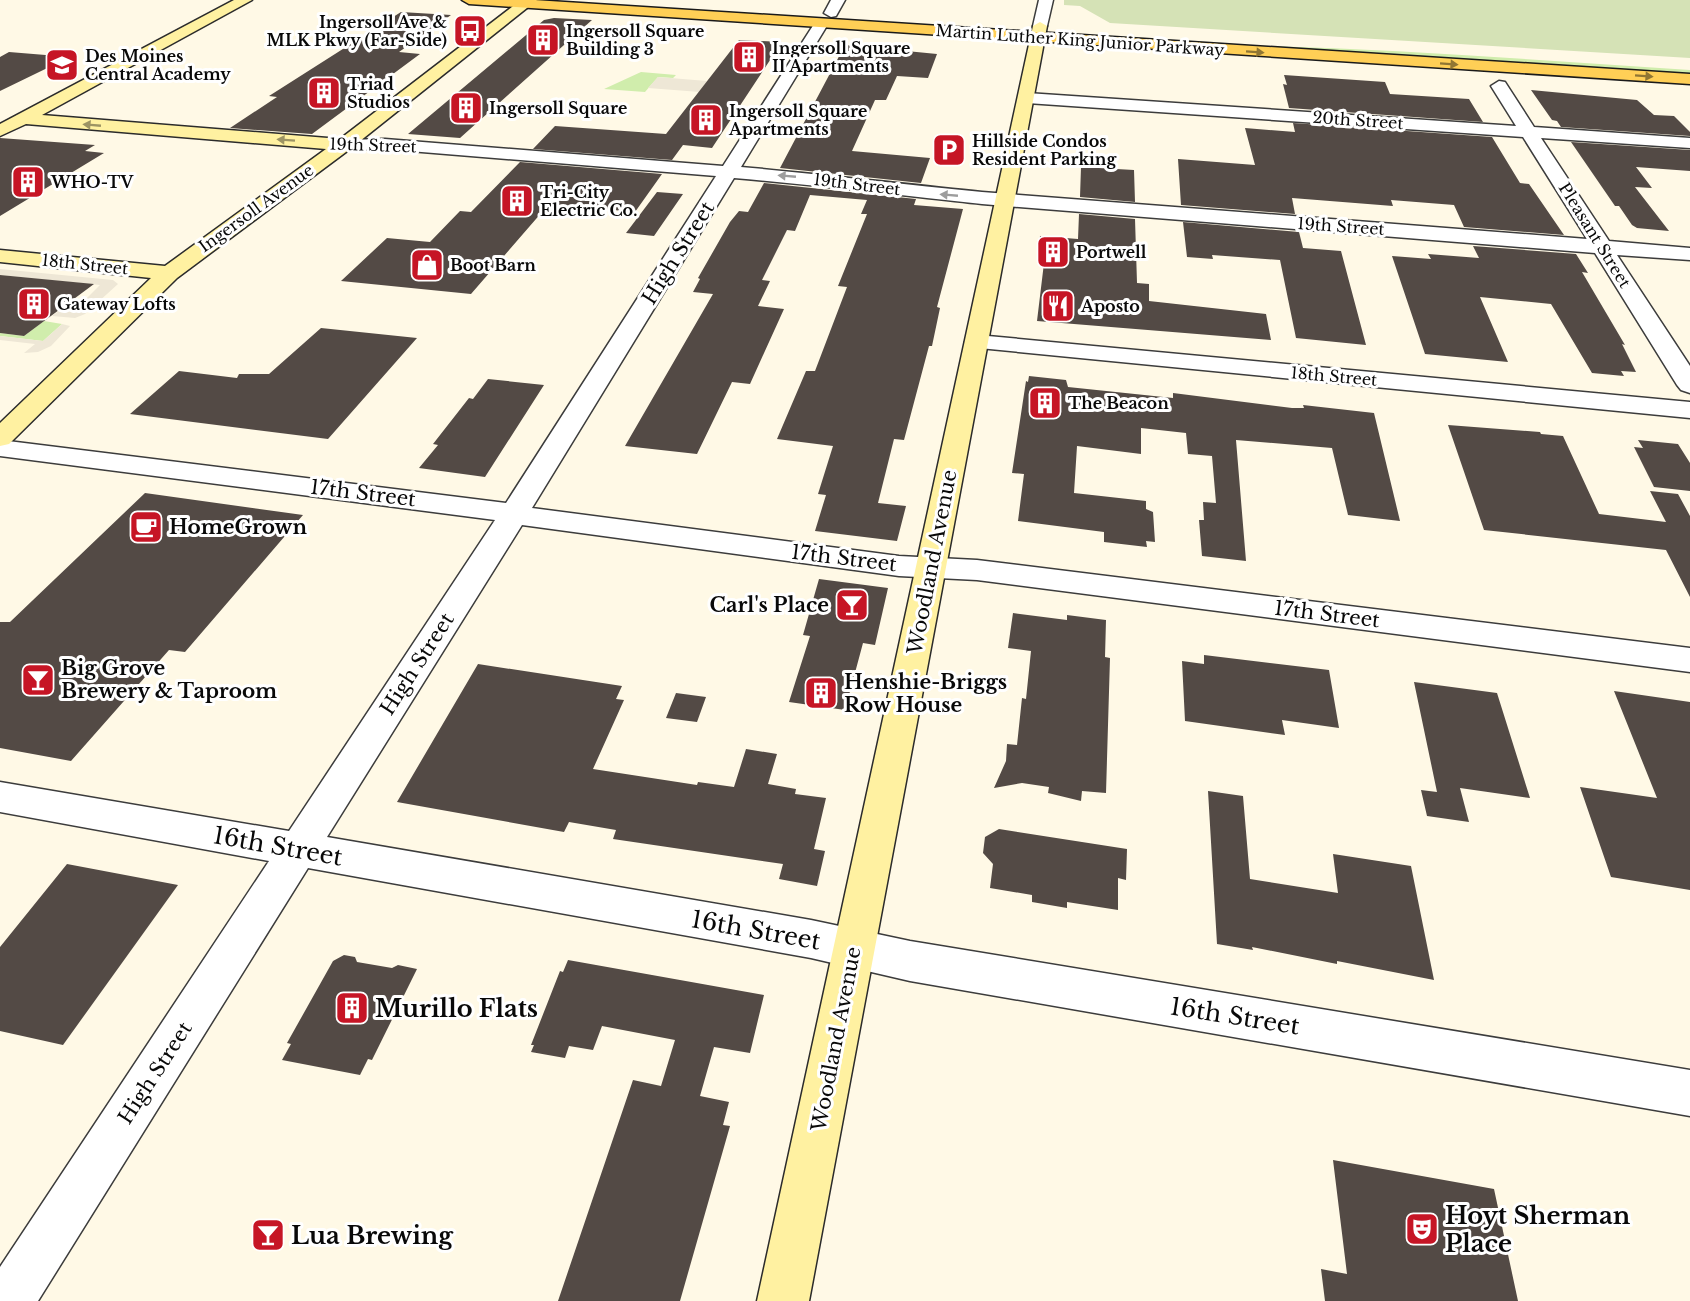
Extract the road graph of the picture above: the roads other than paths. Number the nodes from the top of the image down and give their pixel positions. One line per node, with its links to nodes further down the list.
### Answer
1 (245, 0): 11 (main road)
2 (469, 0): 4 (main road, Martin Luther King Junior Parkway)
3 (633, 0): 5 (main road, Martin Luther King Junior Parkway)
4 (528, 2): 5 (main road, Martin Luther King Junior Parkway); 15 (main road, Ingersoll Avenue)
5 (830, 12): 6 (main road, Martin Luther King Junior Parkway); 16 (street, High Street)
6 (1041, 21): 7 (main road, Martin Luther King Junior Parkway); 8 (main road, Martin Luther King Junior Parkway, one-way to 8); 10 (main road, Woodland Avenue)
7 (1690, 66)
8 (1690, 79)
9 (1499, 86): 13 (street, Pleasant Street)
10 (1027, 98): 13 (street, 20th Street); 17 (main road, Woodland Avenue)
11 (24, 118): 12 (main road); 15 (main road, 19th Street, one-way to 11)
12 (0, 131)
13 (1529, 132): 14 (street, 20th Street); 18 (street, Pleasant Street)
14 (1690, 143)
15 (344, 145): 16 (street, 19th Street); 21 (main road, Ingersoll Avenue)
16 (729, 172): 17 (street, 19th Street, one-way to 16); 27 (street, High Street)
17 (1007, 200): 18 (street, 19th Street); 22 (main road, Woodland Avenue)
18 (1603, 247): 19 (street, 19th Street); 23 (street, Pleasant Street)
19 (1690, 254)
20 (0, 256): 21 (main road, 18th Street)
21 (169, 273): 25 (main road, Ingersoll Avenue)
22 (977, 342): 24 (street, 18th Street); 28 (main road, Woodland Avenue)
23 (1690, 385)
24 (1690, 410)
25 (0, 438)
26 (0, 448): 27 (street, 17th Street)
27 (513, 514): 28 (street, 17th Street); 31 (street, High Street)
28 (932, 567): 29 (street, 17th Street); 32 (main road, Woodland Avenue)
29 (1690, 660)
30 (0, 798): 31 (street, 16th Street)
31 (298, 850): 32 (street, 16th Street); 34 (street, High Street)
32 (855, 949): 33 (street, 16th Street); 35 (main road, Woodland Avenue)
33 (1690, 1093)
34 (8, 1301)
35 (783, 1301)

